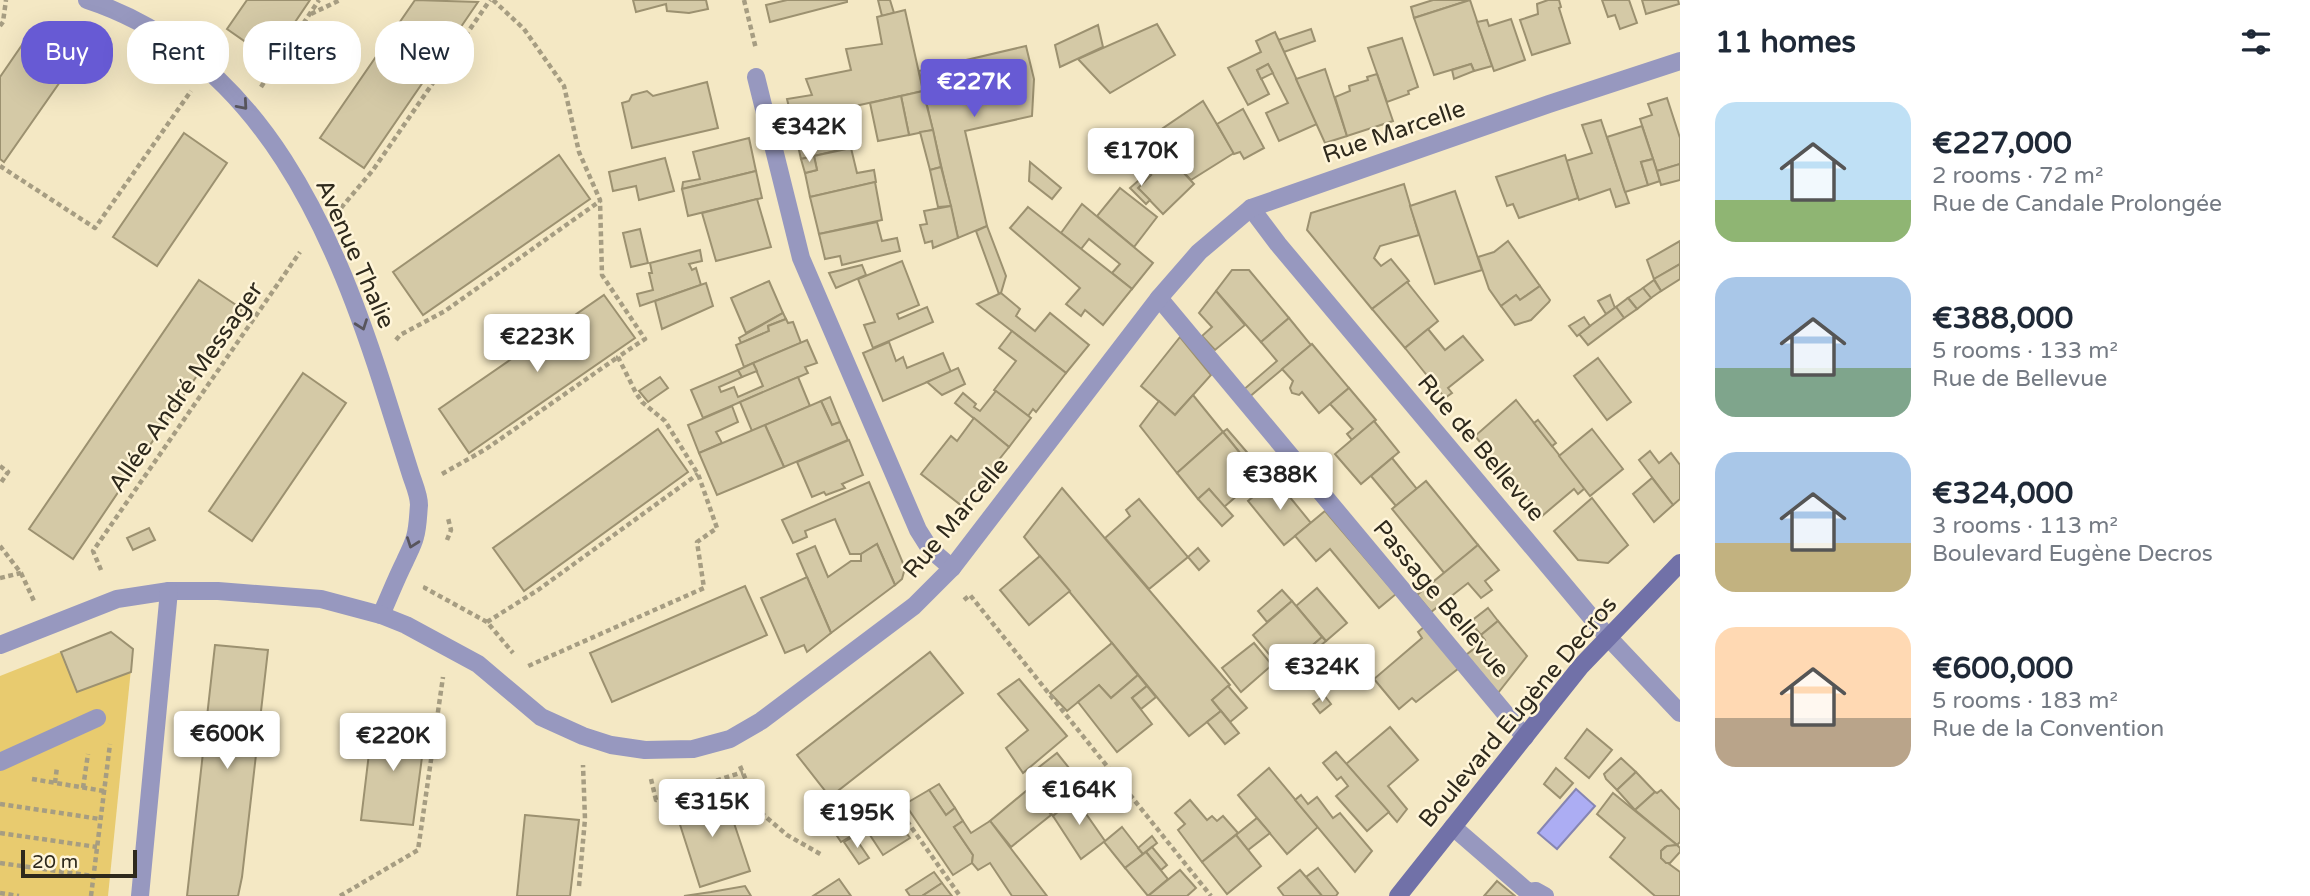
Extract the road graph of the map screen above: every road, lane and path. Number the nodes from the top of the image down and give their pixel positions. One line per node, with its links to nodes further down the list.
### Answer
1 (6, 0): 10 (path)
2 (87, 0): 8 (street, Avenue Thalie)
3 (320, 0): 7 (path)
4 (340, 0): 7 (path)
5 (491, 0): 17 (path); 18 (path)
6 (744, 0): 11 (path)
7 (310, 14): 9 (path)
8 (134, 21)
9 (305, 21)
10 (0, 26)
11 (756, 51)
12 (1680, 61): 19 (street, Rue Marcelle)
13 (756, 77): 32 (street)
14 (197, 84): 16 (path)
15 (224, 84): 20 (street, Avenue Thalie, one-way to 20)
16 (0, 166)
17 (600, 200): 22 (path); 23 (path)
18 (346, 201)
19 (1251, 208): 21 (street, Rue Marcelle); 42 (street, Rue de Bellevue)
20 (324, 232): 33 (path, Allée André Messager); 40 (street, Avenue Thalie, one-way to 40)
21 (1159, 299): 32 (street, Rue Marcelle); 49 (street, Passage Bellevue)
22 (400, 335)
23 (618, 357): 25 (path); 26 (path)
24 (0, 466): 27 (path)
25 (445, 471)
26 (698, 474): 41 (path); 41 (path)
27 (0, 484)
28 (448, 517): 29 (path)
29 (446, 542)
30 (0, 546): 34 (path)
31 (1680, 563): 42 (street, Boulevard Eugène Decros)
32 (952, 568): 50 (street, Rue Marcelle)
33 (101, 570)
34 (21, 573): 36 (path); 39 (path)
35 (430, 577): 41 (path)
36 (0, 578)
37 (169, 591): 40 (street, Rue Marcelle); 43 (street, Rue Marcelle); 70 (street)
38 (960, 603): 73 (path)
39 (36, 604)
40 (381, 615): 48 (street, Rue Marcelle)
41 (487, 622)
42 (1607, 636): 45 (street, Rue de Bellevue); 49 (street, Boulevard Eugène Decros)
43 (0, 645)
44 (444, 670): 71 (path)
45 (1680, 713)
46 (97, 718): 52 (street)
47 (111, 734): 55 (path)
48 (583, 736): 51 (street, Rue Marcelle); 65 (path)
49 (1525, 737): 59 (street, Boulevard Eugène Decros)
50 (730, 739): 51 (street, Rue Marcelle); 53 (path)
51 (645, 750): 53 (path)
52 (0, 762)
53 (743, 772): 62 (path)
54 (27, 779): 55 (path)
55 (104, 791): 58 (path)
56 (0, 804): 58 (path)
57 (897, 807): 72 (path)
58 (100, 819): 61 (path)
59 (1453, 827): 67 (street); 74 (street, Boulevard Eugène Decros)
60 (0, 833): 61 (path)
61 (97, 847): 64 (path)
62 (822, 855)
63 (0, 863): 64 (path)
64 (93, 876): 69 (path)
65 (579, 886)
66 (0, 893): 68 (path)
67 (1534, 895)
68 (19, 896)
69 (91, 896)
70 (140, 896)
71 (340, 896)
72 (960, 896)
73 (1211, 896)
74 (1398, 896)

